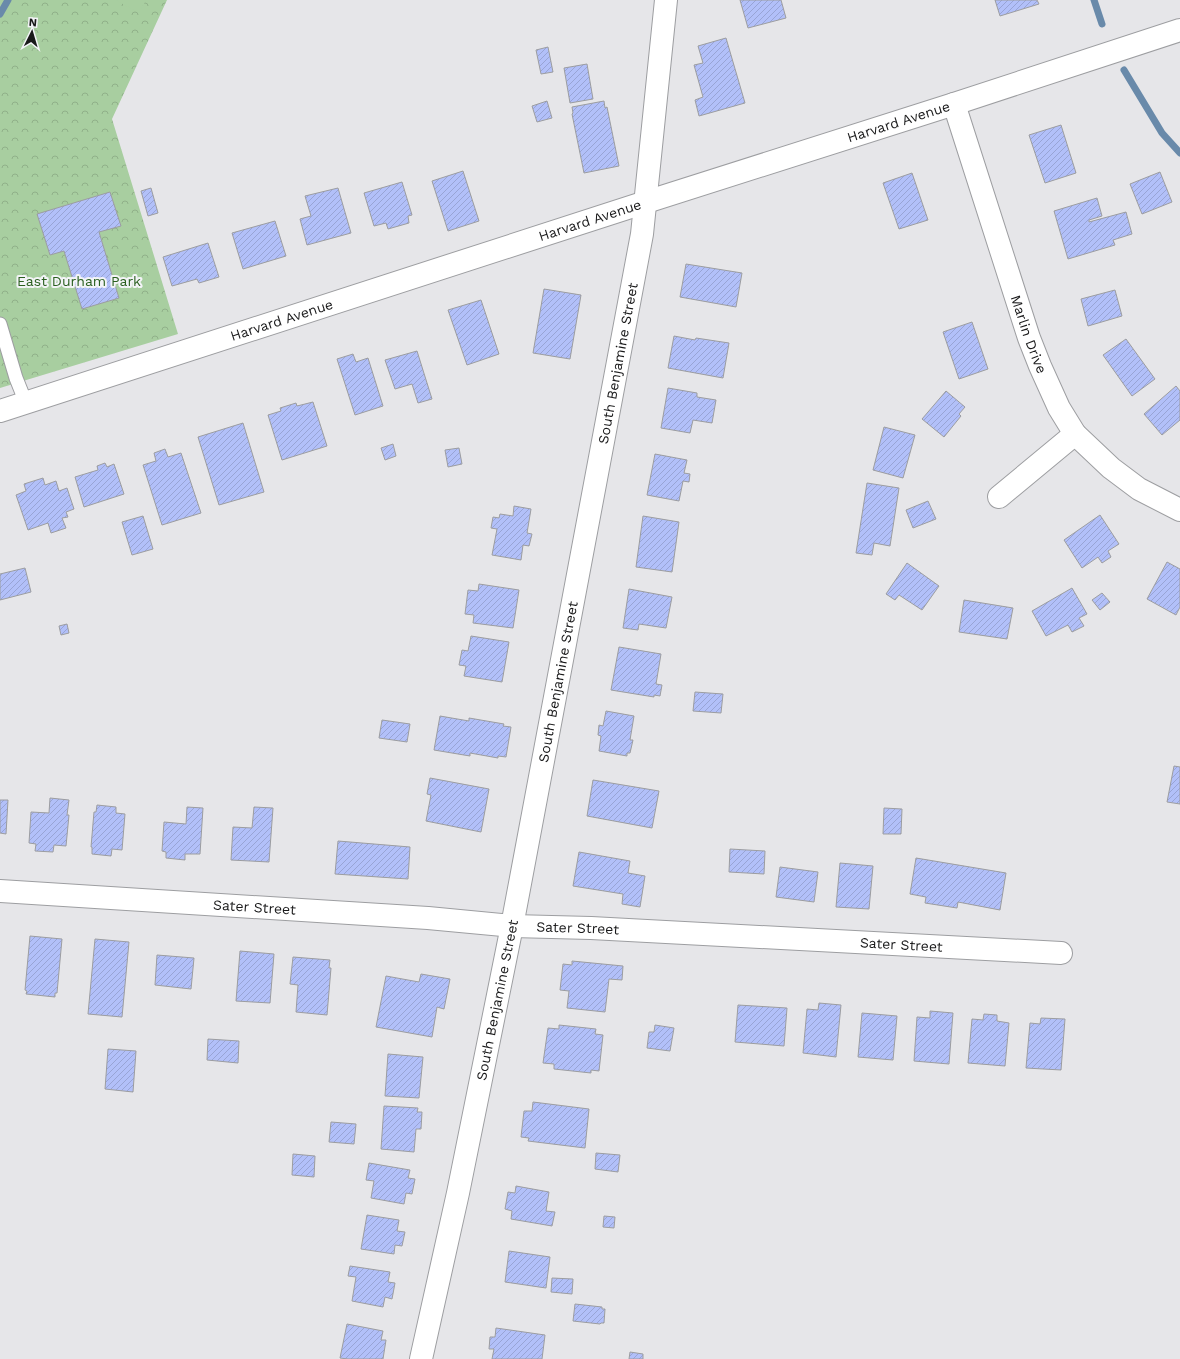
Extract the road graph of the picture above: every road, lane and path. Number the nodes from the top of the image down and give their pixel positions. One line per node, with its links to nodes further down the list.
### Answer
1 (666, 0): 4 (street, South Benjamine Street)
2 (1180, 30): 3 (street, Harvard Avenue)
3 (954, 104): 4 (street, Harvard Avenue); 8 (street, Marlin Drive)
4 (646, 202): 6 (street, Harvard Avenue); 12 (street, South Benjamine Street)
5 (0, 324): 6 (lane)
6 (26, 403): 7 (street, Harvard Avenue)
7 (0, 411)
8 (1075, 434): 9 (street); 10 (street, Marlin Drive)
9 (999, 497)
10 (1180, 510)
11 (0, 891): 12 (street, Sater Street)
12 (512, 926): 13 (street, Sater Street); 14 (street, South Benjamine Street)
13 (1061, 953)
14 (421, 1359)

